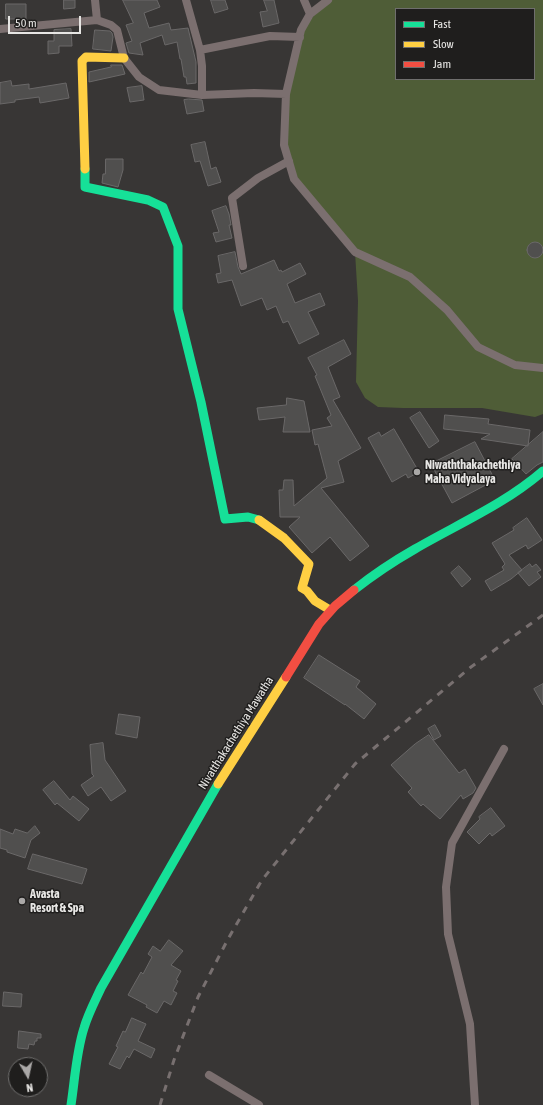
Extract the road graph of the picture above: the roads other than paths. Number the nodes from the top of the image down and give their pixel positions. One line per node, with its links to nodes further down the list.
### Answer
1 (95, 0): 6 (street)
2 (186, 0): 9 (street)
3 (304, 0): 5 (street)
4 (328, 0): 5 (street)
5 (310, 14): 8 (street)
6 (97, 20): 7 (street); 10 (street)
7 (0, 29)
8 (300, 37): 9 (street); 11 (street)
9 (200, 50): 12 (street)
10 (124, 58): 12 (street); 17 (main road)
11 (286, 94): 12 (street); 13 (street)
12 (202, 95)
13 (289, 161): 14 (street); 15 (street)
14 (243, 266)
15 (543, 368)
16 (543, 471): 17 (main road, Nivatthakachethiya Mawatha)
17 (330, 610): 20 (main road, Nivatthakachethiya Mawatha)
18 (504, 749): 22 (street)
19 (209, 1075): 21 (street)
20 (71, 1105)
21 (259, 1105)
22 (475, 1105)

